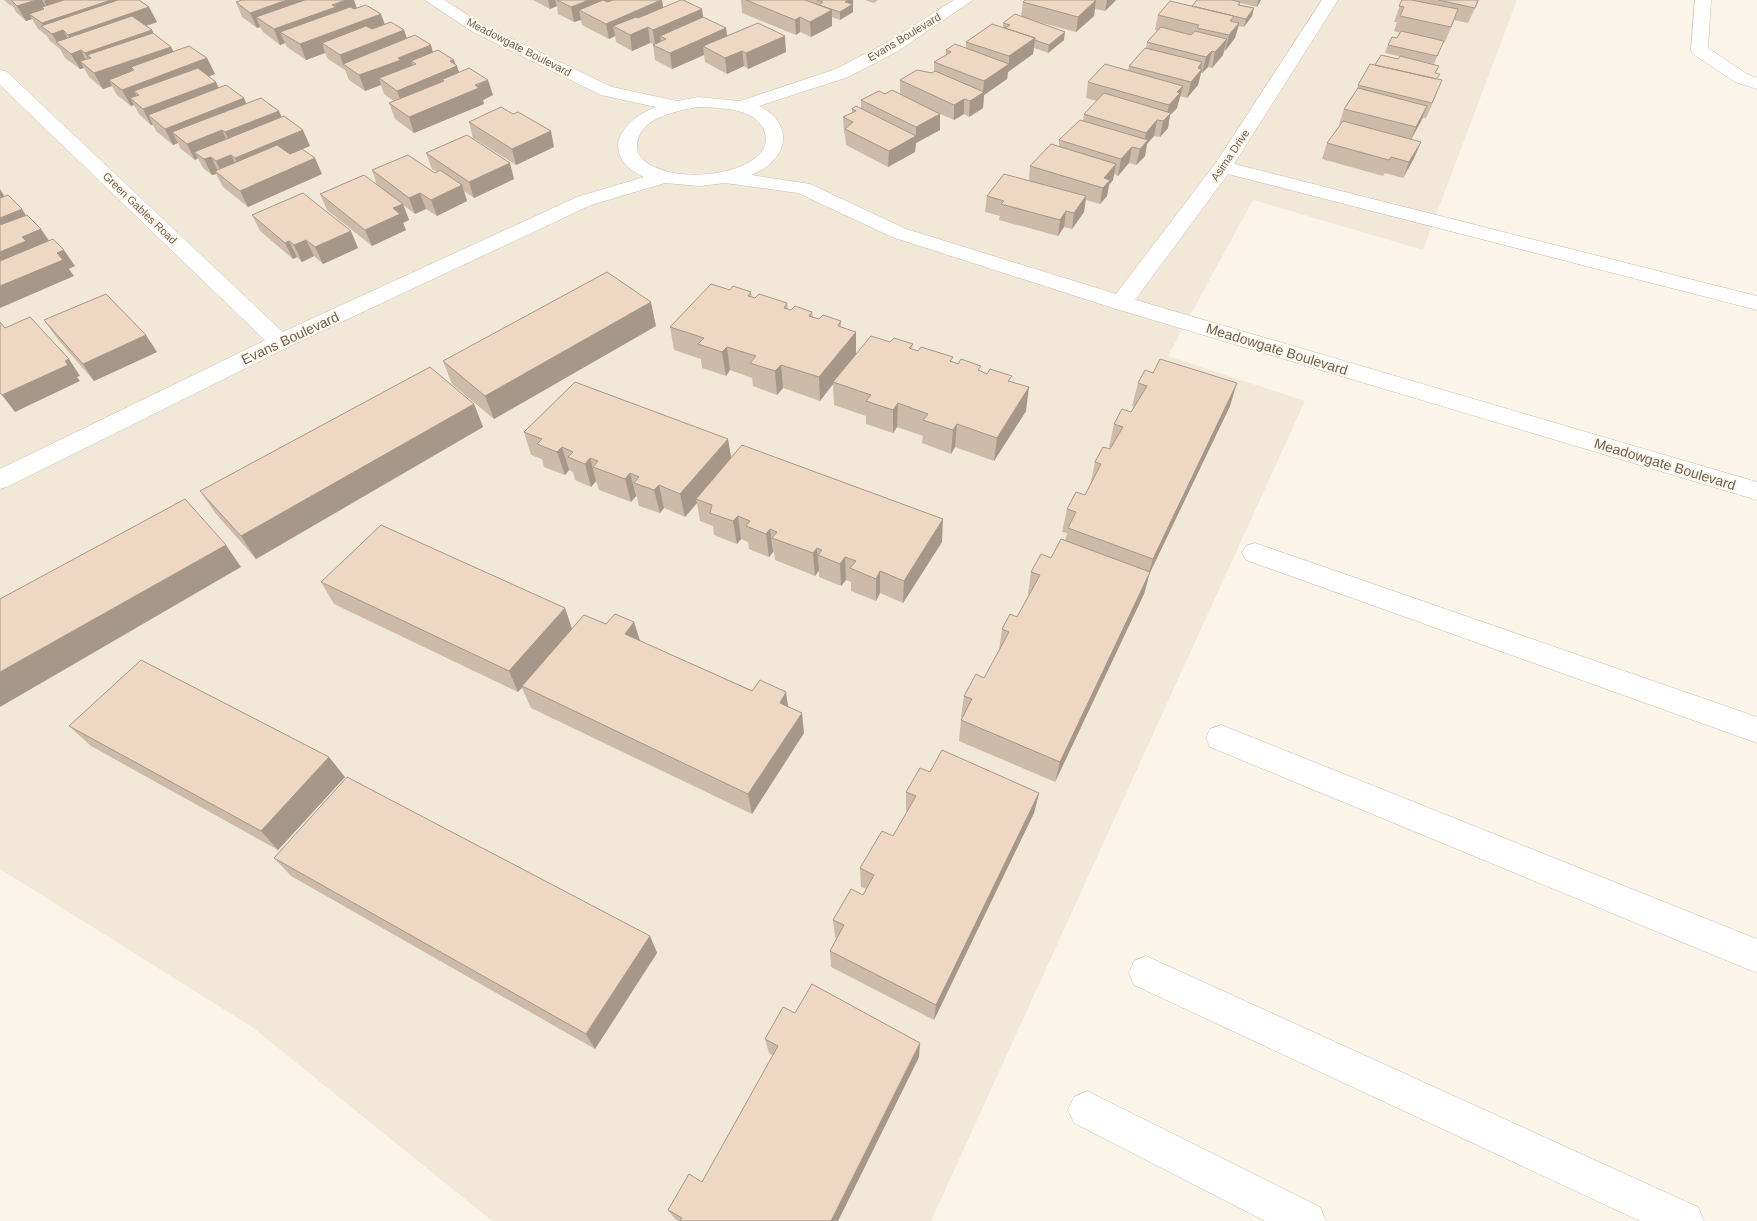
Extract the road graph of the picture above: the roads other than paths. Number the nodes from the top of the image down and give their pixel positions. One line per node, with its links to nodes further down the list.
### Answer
1 (433, 0): 8 (street, Meadowgate Boulevard)
2 (965, 0): 5 (street, Evans Boulevard)
3 (1330, 0): 15 (street, Asima Drive)
4 (1703, 0): 7 (street)
5 (842, 73): 9 (street, Evans Boulevard); 11 (street, Evans Boulevard)
6 (0, 74): 22 (street, Green Gables Road)
7 (1757, 84)
8 (607, 91): 10 (street, Meadowgate Boulevard); 12 (street, Meadowgate Boulevard)
9 (798, 105)
10 (676, 106): 11 (street); 12 (street)
11 (742, 106): 13 (street)
12 (641, 121): 14 (street)
13 (772, 150): 17 (street); 18 (street, Meadowgate Boulevard)
14 (634, 162): 16 (street); 19 (street, Evans Boulevard)
15 (1223, 167): 20 (street, Asima Drive); 21 (street)
16 (663, 177): 17 (street); 19 (street, Evans Boulevard)
17 (725, 177): 18 (street, Meadowgate Boulevard)
18 (803, 188): 20 (street, Meadowgate Boulevard)
19 (584, 201): 22 (street, Evans Boulevard)
20 (1121, 303): 24 (street, Meadowgate Boulevard)
21 (1757, 303)
22 (280, 342): 23 (street, Evans Boulevard)
23 (0, 480)
24 (1757, 491)
25 (1255, 553): 26 (street)
26 (1757, 730)
27 (1221, 738): 28 (street)
28 (1757, 956)
29 (1146, 973): 32 (street)
30 (1087, 1110): 31 (street)
31 (1306, 1221)
32 (1684, 1221)

